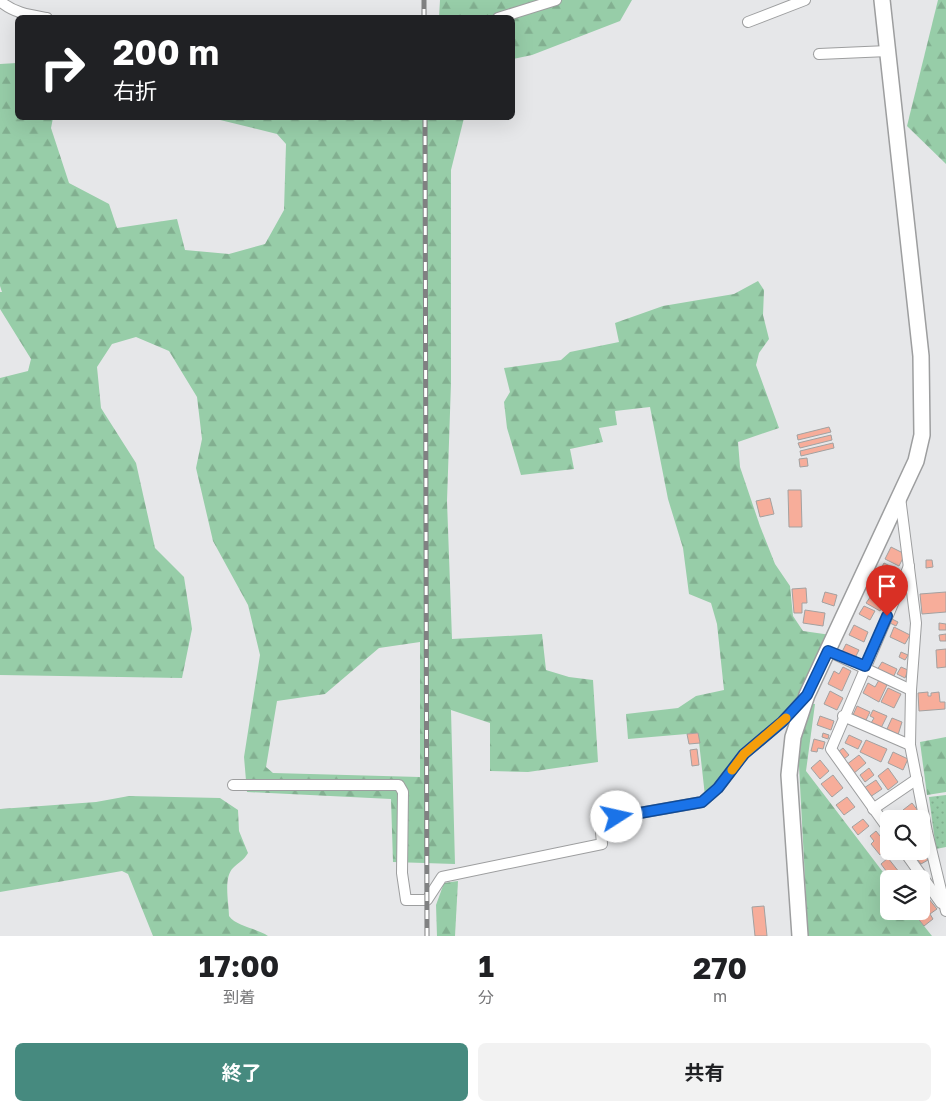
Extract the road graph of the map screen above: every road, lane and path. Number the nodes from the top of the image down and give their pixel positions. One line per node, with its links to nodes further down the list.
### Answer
1 (556, 0): 6 (street)
2 (806, 0): 7 (street)
3 (882, 0): 8 (street)
4 (0, 1): 5 (street)
5 (32, 15)
6 (508, 15)
7 (748, 22)
8 (888, 51): 9 (street); 10 (street)
9 (819, 54)
10 (900, 498): 11 (street); 12 (street)
11 (909, 566): 13 (street); 14 (street)
12 (828, 651): 13 (street); 15 (street)
13 (865, 666): 14 (street); 16 (street)
14 (911, 690): 17 (street)
15 (807, 695): 19 (street); 24 (street)
16 (843, 716): 17 (street); 20 (street)
17 (910, 745): 18 (street)
18 (917, 778): 20 (street); 23 (street)
19 (233, 785)
20 (873, 809): 21 (street)
21 (880, 818)
22 (910, 860): 23 (street)
23 (945, 909)
24 (800, 936)

